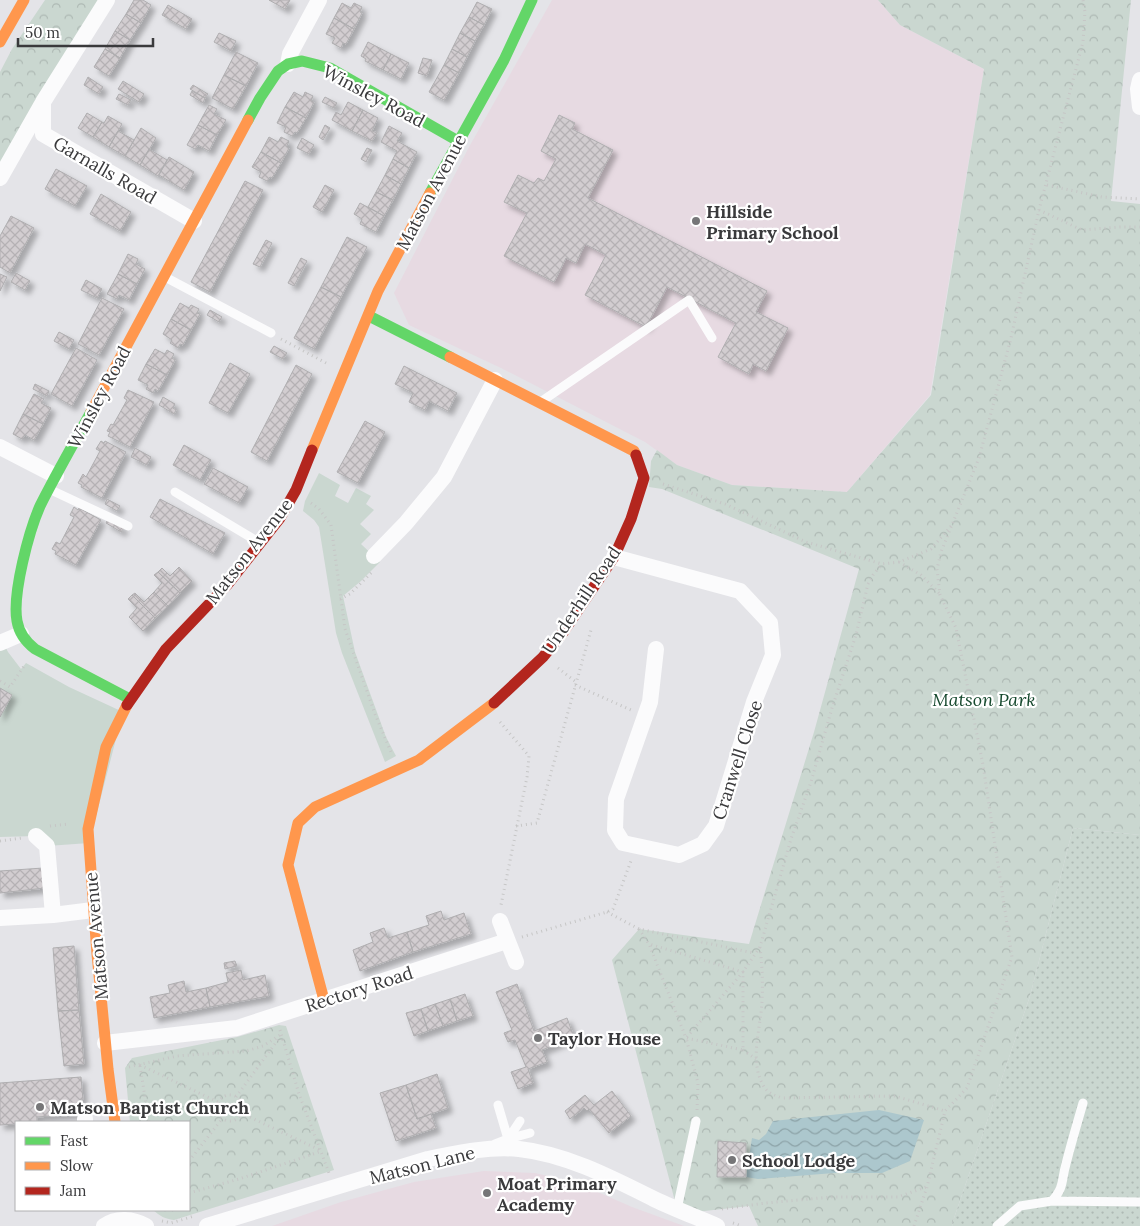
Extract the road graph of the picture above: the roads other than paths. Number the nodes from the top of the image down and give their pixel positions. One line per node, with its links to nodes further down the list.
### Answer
1 (107, 0): 8 (street)
2 (319, 0): 6 (street, Winsley Road)
3 (532, 0): 10 (street, Matson Avenue)
4 (21, 1): 5 (street)
5 (0, 42)
6 (288, 64): 10 (street, Winsley Road); 12 (street, Winsley Road)
7 (1140, 80): 9 (street)
8 (43, 102): 11 (street); 12 (street, Garnalls Road)
9 (1140, 107)
10 (458, 141): 14 (street, Matson Avenue)
11 (0, 178)
12 (194, 221): 13 (street, Winsley Road)
13 (164, 276): 15 (lane); 20 (street, Winsley Road)
14 (369, 316): 17 (street); 23 (street, Matson Avenue)
15 (271, 333)
16 (712, 338): 18 (lane)
17 (495, 380): 18 (street); 24 (street)
18 (540, 403): 25 (street, Underhill Road)
19 (0, 447): 20 (street)
20 (53, 483): 22 (lane); 26 (street, Winsley Road)
21 (175, 492): 23 (lane)
22 (128, 526)
23 (260, 543): 29 (street, Matson Avenue)
24 (374, 556)
25 (614, 557): 28 (street, Cranwell Close); 37 (street, Underhill Road)
26 (22, 634): 27 (street); 29 (street, Winsley Road)
27 (0, 643)
28 (656, 649)
29 (130, 699): 31 (street, Matson Avenue)
30 (36, 836): 32 (street)
31 (93, 910): 32 (street); 38 (street, Matson Avenue)
32 (53, 915): 33 (street)
33 (0, 918)
34 (500, 921): 35 (street)
35 (507, 941): 36 (street); 37 (street, Rectory Road)
36 (516, 962)
37 (324, 1000): 38 (street, Rectory Road)
38 (106, 1043): 41 (street, Matson Avenue)
39 (1083, 1103): 47 (lane)
40 (498, 1105): 45 (lane)
41 (115, 1121)
42 (696, 1121): 49 (lane)
43 (520, 1122): 45 (lane)
44 (530, 1134): 45 (lane)
45 (508, 1139): 46 (lane)
46 (478, 1150): 49 (street, Matson Lane); 51 (street, Matson Lane)
47 (1052, 1201): 48 (lane); 55 (lane)
48 (1140, 1202)
49 (677, 1209): 53 (street, Matson Lane)
50 (121, 1215): 52 (street); 54 (street)
51 (202, 1221)
52 (151, 1222)
53 (722, 1223)
54 (104, 1226)
55 (997, 1226)

